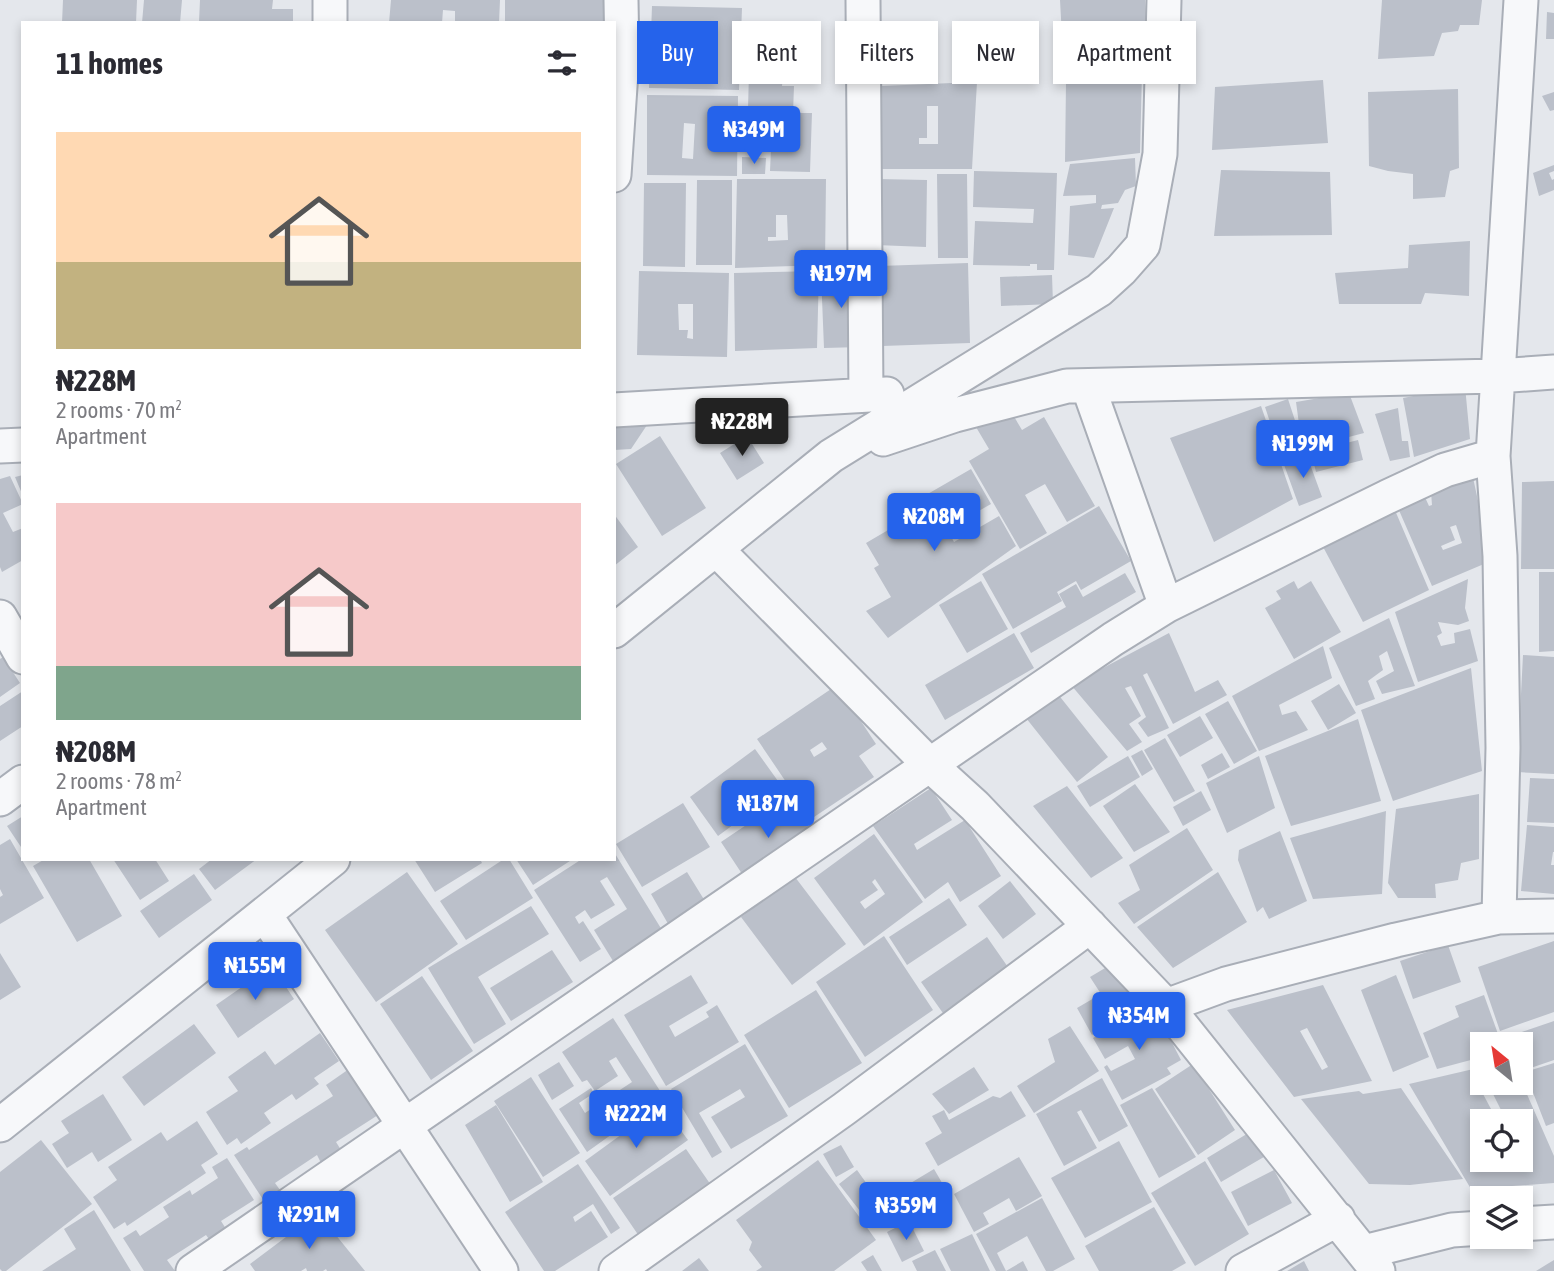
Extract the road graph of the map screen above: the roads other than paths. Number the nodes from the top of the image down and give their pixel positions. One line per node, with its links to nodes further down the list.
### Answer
1 (330, 0): 6 (street)
2 (621, 0): 7 (street)
3 (863, 0): 12 (street)
4 (1164, 0): 11 (street)
5 (1521, 0): 9 (street)
6 (330, 21)
7 (616, 146)
8 (1554, 372): 9 (street)
9 (1497, 376): 10 (street); 17 (street)
10 (1088, 386): 16 (street); 19 (street)
11 (935, 392): 12 (street); 16 (street)
12 (866, 395): 13 (street)
13 (616, 410)
14 (21, 445): 15 (street)
15 (0, 446)
16 (831, 456): 18 (street)
17 (1493, 456): 19 (street); 29 (street)
18 (716, 549): 21 (street); 23 (street)
19 (1166, 606): 23 (street)
20 (0, 617): 22 (street)
21 (616, 629)
22 (21, 654)
23 (930, 765): 30 (street); 33 (street)
24 (21, 783): 25 (street)
25 (0, 799)
26 (331, 861): 27 (street)
27 (265, 915): 32 (street); 33 (street)
28 (1554, 916): 29 (street)
29 (1499, 917): 31 (street)
30 (1090, 926): 31 (street); 41 (street)
31 (1166, 1006): 34 (street)
32 (0, 1125)
33 (404, 1126): 39 (street); 40 (street)
34 (1338, 1219): 38 (street); 42 (street)
35 (1554, 1222): 36 (street)
36 (1533, 1223)
37 (1470, 1228): 38 (street)
38 (1371, 1261)
39 (193, 1271)
40 (501, 1271)
41 (616, 1271)
42 (1243, 1271)

